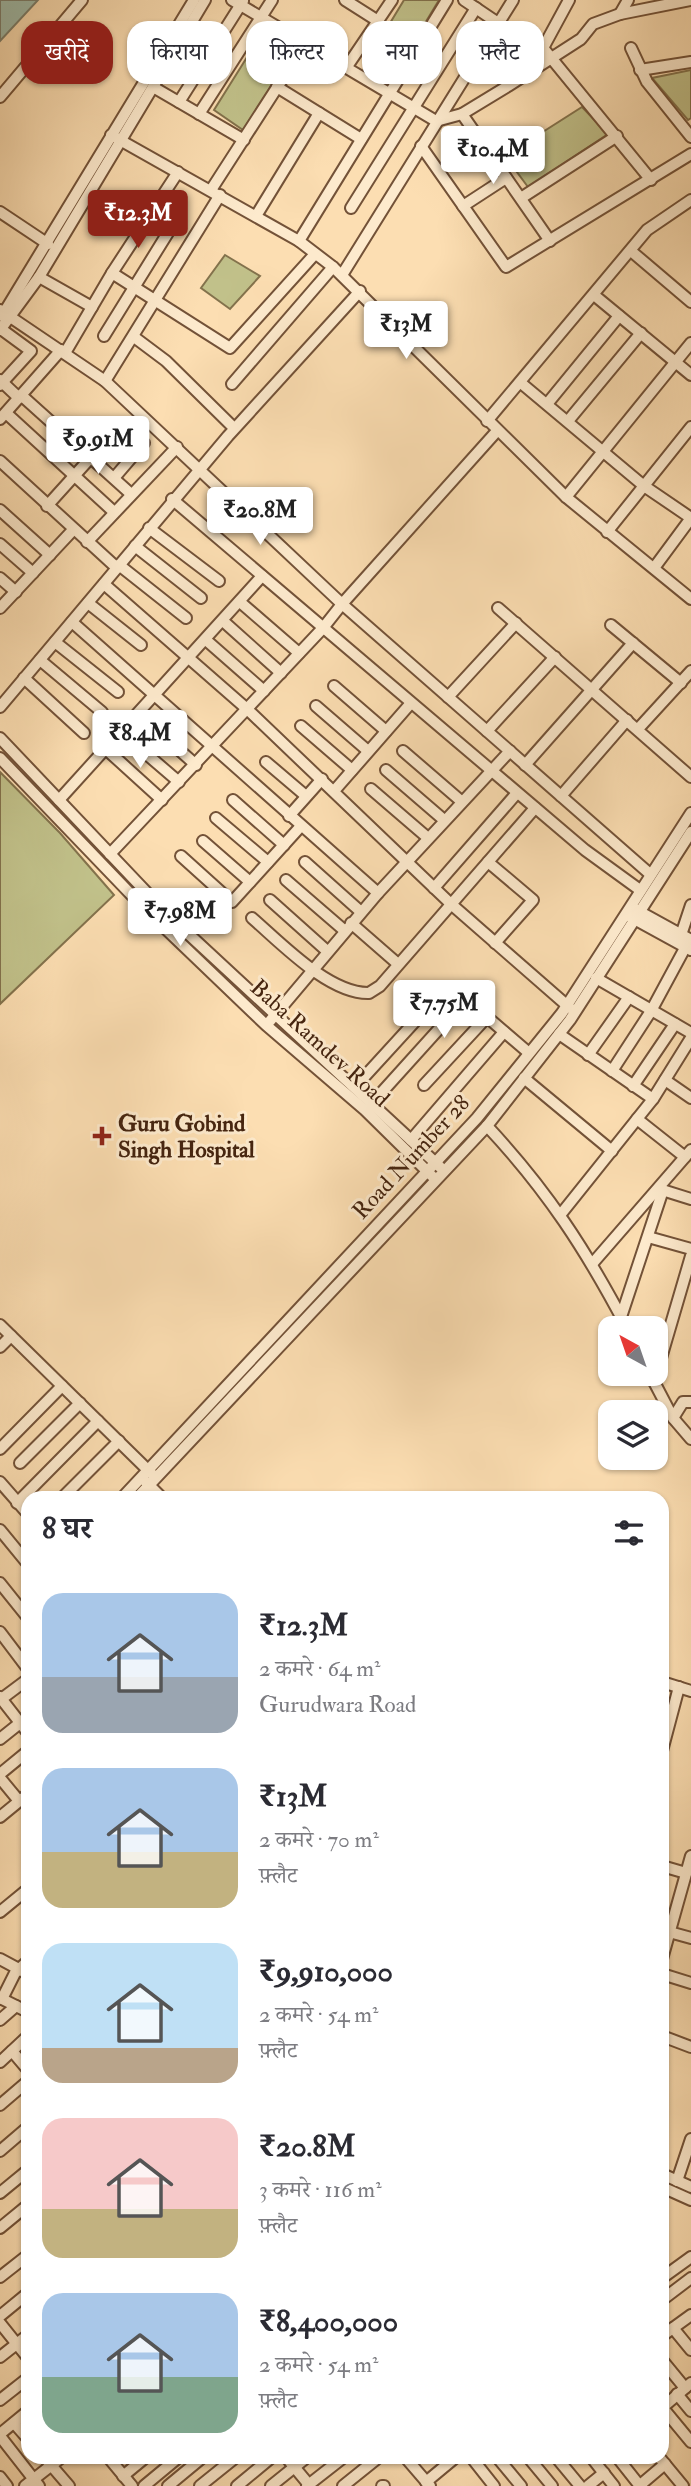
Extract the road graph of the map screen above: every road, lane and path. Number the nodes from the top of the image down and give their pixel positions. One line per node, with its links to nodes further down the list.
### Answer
1 (82, 0): 33 (street)
2 (194, 0): 42 (street)
3 (205, 0): 30 (street)
4 (272, 0): 16 (street)
5 (345, 0): 18 (street)
6 (392, 0): 18 (street)
7 (447, 0): 32 (street)
8 (464, 0): 14 (street)
9 (513, 0): 20 (street)
10 (569, 0): 23 (street)
11 (628, 0): 15 (street)
12 (690, 0): 15 (street)
13 (238, 2): 16 (street); 34 (street)
14 (476, 8): 19 (street); 35 (street)
15 (620, 14): 23 (street)
16 (262, 18): 17 (street); 37 (street)
17 (267, 21)
18 (378, 21)
19 (495, 21)
20 (499, 21)
21 (362, 44): 25 (street)
22 (631, 48): 27 (street)
23 (551, 57): 38 (street); 41 (street)
24 (691, 62): 27 (street)
25 (348, 65)
26 (348, 69): 32 (street)
27 (640, 70): 40 (street)
28 (279, 84): 31 (street)
29 (459, 84): 39 (street)
30 (153, 87): 34 (street); 42 (street)
31 (277, 87): 36 (street); 44 (street)
32 (389, 93): 35 (street); 43 (street)
33 (0, 97)
34 (178, 102): 37 (street)
35 (413, 108): 39 (street); 54 (street)
36 (319, 113): 43 (street); 56 (street)
37 (199, 114): 44 (street)
38 (462, 114): 39 (street); 48 (street)
39 (436, 121): 45 (street)
40 (690, 132)
41 (617, 136): 49 (street); 51 (street)
42 (116, 138): 47 (street); 60 (street); 65 (street)
43 (361, 139): 59 (street)
44 (244, 140): 50 (street)
45 (421, 146): 53 (street); 63 (street)
46 (691, 153): 49 (street)
47 (178, 172): 50 (street); 64 (street)
48 (506, 178): 51 (street); 53 (street)
49 (650, 180): 58 (street)
50 (216, 192): 56 (street); 69 (street)
51 (521, 198): 58 (street)
52 (691, 200): 61 (street)
53 (463, 206): 58 (street)
54 (351, 208)
55 (0, 212): 60 (street)
56 (256, 216): 59 (street)
57 (169, 231): 66 (street)
58 (550, 241)
59 (299, 242): 62 (street)
60 (48, 244): 73 (street)
61 (631, 251): 68 (street); 70 (street)
62 (315, 254): 63 (street); 69 (street)
63 (338, 271): 67 (street); 84 (street)
64 (113, 273): 66 (street); 71 (street)
65 (39, 276): 71 (street); 73 (street)
66 (134, 287): 69 (street); 75 (street)
67 (359, 291): 88 (street); 92 (street)
68 (594, 295): 72 (street); 83 (street)
69 (156, 300): 76 (street)
70 (691, 302)
71 (92, 307): 78 (street)
72 (619, 316): 74 (street); 86 (street)
73 (3, 319): 78 (street); 82 (street)
74 (640, 333): 79 (street); 89 (street)
75 (104, 336)
76 (134, 337): 81 (street); 92 (street)
77 (691, 343): 79 (street)
78 (63, 352): 81 (street); 85 (street)
79 (675, 362): 80 (street); 98 (street)
80 (691, 375)
81 (105, 381): 96 (street)
82 (1, 382): 85 (street)
83 (521, 383): 86 (street); 88 (street)
84 (232, 384)
85 (20, 397): 87 (street); 99 (street)
86 (547, 404): 89 (street)
87 (3, 416): 102 (street)
88 (488, 421): 93 (street)
89 (568, 421): 98 (street)
90 (122, 423): 99 (street)
91 (691, 427): 94 (street)
92 (234, 428): 101 (street)
93 (497, 431): 106 (street); 131 (street)
94 (681, 439): 97 (street); 104 (street)
95 (144, 443): 103 (street)
96 (177, 447): 101 (street); 105 (street)
97 (691, 447)
98 (602, 452): 104 (street); 106 (street)
99 (92, 458): 102 (street); 103 (street)
100 (0, 461): 108 (street)
101 (200, 468): 107 (street); 131 (street)
102 (75, 478): 108 (street); 110 (street)
103 (114, 478): 105 (street)
104 (644, 485): 111 (street); 114 (street)
105 (131, 494): 110 (street)
106 (566, 497): 114 (street)
107 (172, 499): 112 (street); 122 (street)
108 (47, 506): 113 (street)
109 (0, 510): 118 (street)
110 (114, 512): 115 (street)
111 (691, 518): 120 (street)
112 (149, 528): 117 (street); 124 (street)
113 (73, 530): 115 (street); 118 (street)
114 (607, 532): 120 (street)
115 (87, 542): 119 (street)
116 (0, 544): 121 (street)
117 (135, 546): 119 (street); 127 (street)
118 (50, 555): 121 (street)
119 (118, 566): 125 (street); 134 (street)
120 (654, 568): 128 (street)
121 (33, 573): 126 (street)
122 (262, 576): 129 (street); 139 (street)
123 (0, 578): 126 (street)
124 (219, 581)
125 (104, 584): 130 (street); 146 (street)
126 (16, 592): 132 (street)
127 (201, 598)
128 (691, 599)
129 (240, 602): 135 (street); 144 (street)
130 (88, 603): 136 (street); 143 (street)
131 (342, 604): 139 (street); 157 (street)
132 (0, 608)
133 (498, 608): 137 (street)
134 (186, 618)
135 (223, 621): 140 (street); 149 (street)
136 (72, 622): 141 (street); 156 (street)
137 (516, 622): 145 (street); 157 (street)
138 (611, 625): 142 (street)
139 (323, 628): 144 (street); 158 (street)
140 (206, 640): 146 (street); 154 (street)
141 (55, 642): 147 (street); 155 (street)
142 (633, 643): 151 (street); 153 (street)
143 (141, 645)
144 (299, 653): 149 (street)
145 (555, 657): 153 (street); 168 (street)
146 (189, 659): 156 (street); 161 (street)
147 (40, 660): 150 (street); 162 (street)
148 (691, 671): 151 (street)
149 (281, 673): 154 (street)
150 (24, 678): 160 (street); 169 (street)
151 (681, 683): 166 (street)
152 (334, 686): 167 (street)
153 (592, 689): 164 (street); 180 (street)
154 (264, 691): 161 (street)
155 (118, 692)
156 (156, 695): 163 (street); 172 (street)
157 (448, 697): 168 (street)
158 (411, 703): 167 (street); 183 (street)
159 (316, 706): 174 (street)
160 (0, 707)
161 (247, 709): 172 (street); 185 (street)
162 (102, 712)
163 (139, 714): 170 (street); 179 (street)
164 (627, 720): 166 (street); 191 (street)
165 (302, 726): 182 (street)
166 (638, 729): 184 (street)
167 (386, 731): 174 (street)
168 (487, 731): 176 (street)
169 (84, 733)
170 (122, 733): 173 (street); 186 (street)
171 (0, 738): 192 (street)
172 (213, 747): 179 (street); 198 (street)
173 (107, 750): 192 (street); 193 (street)
174 (368, 751): 182 (street)
175 (403, 751): 195 (street)
176 (510, 751): 180 (street); 183 (street)
177 (0, 758): 204 (street, Baba Ramdev Road)
178 (266, 762): 190 (street)
179 (196, 765): 186 (street)
180 (525, 765): 191 (street)
181 (386, 769): 200 (street)
182 (352, 770): 188 (street)
183 (490, 770): 189 (street); 195 (street)
184 (691, 777)
185 (321, 779): 188 (street); 190 (street)
186 (179, 782): 193 (street)
187 (371, 789): 205 (street)
188 (334, 790): 212 (street)
189 (517, 793): 196 (street); 217 (street)
190 (306, 796): 198 (street)
191 (561, 796): 214 (street)
192 (60, 800): 202 (street)
193 (162, 800): 208 (street)
194 (233, 800): 207 (street)
195 (461, 801): 200 (street)
196 (535, 808): 213 (street); 218 (street)
197 (691, 813): 214 (street, Road Number 28)
198 (289, 816): 201 (street)
199 (216, 818): 210 (street)
200 (444, 820): 205 (street)
201 (301, 826): 207 (street); 219 (street)
202 (85, 828): 204 (street); 208 (street)
203 (691, 832): 224 (street, Road Number 28)
204 (75, 836): 240 (street, Baba Ramdev Road)
205 (428, 838): 212 (street)
206 (203, 841): 216 (street)
207 (284, 845): 210 (street)
208 (110, 855): 237 (street)
209 (181, 856): 216 (street)
210 (268, 862): 216 (street)
211 (305, 862): 223 (street)
212 (407, 862): 217 (street); 219 (street)
213 (488, 862): 221 (street); 227 (street)
214 (650, 874): 218 (street, Road Number 28)
215 (286, 880): 226 (street)
216 (250, 882)
217 (434, 888): 221 (street)
218 (640, 890): 224 (street, Road Number 28)
219 (377, 893): 223 (street)
220 (270, 900): 229 (street)
221 (451, 904): 227 (street); 230 (street)
222 (690, 910): 228 (street)
223 (361, 912): 226 (street)
224 (631, 912): 228 (street); 232 (street, Road Number 28); 235 (street, Road Number 28)
225 (252, 918): 231 (street)
226 (348, 927): 229 (street); 230 (street)
227 (495, 943): 235 (street)
228 (687, 943): 236 (street)
229 (327, 951): 231 (street)
230 (398, 964): 231 (street)
231 (311, 969): 237 (street)
232 (596, 978): 233 (street); 235 (street, Road Number 28)
233 (629, 997): 236 (street); 245 (street)
234 (430, 1005): 251 (street)
235 (571, 1009): 242 (street, Road Number 28); 244 (street, Road Number 28)
236 (651, 1012): 239 (street); 246 (street)
237 (275, 1015): 240 (street); 251 (street)
238 (486, 1017): 241 (street); 249 (street); 254 (street)
239 (675, 1024): 243 (street); 250 (street)
240 (266, 1025): 260 (street, Baba Ramdev Road)
241 (504, 1032): 244 (street); 257 (street)
242 (559, 1034): 245 (street); 247 (street, Road Number 28)
243 (691, 1036): 248 (street)
244 (529, 1053): 260 (street, Road Number 28)
245 (588, 1055): 246 (street)
246 (612, 1071): 250 (street)
247 (524, 1078): 256 (street, Road Number 28); 258 (street)
248 (665, 1080): 252 (street); 253 (street)
249 (424, 1085)
250 (634, 1086): 253 (street)
251 (355, 1087): 254 (street)
252 (691, 1098)
253 (653, 1100): 255 (street)
254 (373, 1102): 257 (street)
255 (638, 1119): 258 (street); 259 (street)
256 (487, 1126): 261 (street, Road Number 28); 264 (street)
257 (411, 1140): 260 (street)
258 (612, 1151): 264 (street)
259 (688, 1154): 262 (street)
260 (431, 1168): 261 (street, Baba Ramdev Road); 284 (street, Road Number 28)
261 (441, 1175): 284 (street, Road Number 28)
262 (660, 1189): 263 (street); 265 (street); 268 (street)
263 (691, 1199)
264 (561, 1214): 268 (street)
265 (648, 1237): 266 (street); 272 (street)
266 (691, 1249)
267 (691, 1256): 269 (street)
268 (592, 1264): 271 (street)
269 (679, 1300): 270 (street); 274 (street)
270 (691, 1303)
271 (620, 1316)
272 (621, 1316)
273 (0, 1325): 275 (street)
274 (668, 1332)
275 (11, 1336): 276 (street); 277 (street)
276 (0, 1347)
277 (62, 1386): 280 (street); 286 (street)
278 (656, 1386): 281 (street)
279 (691, 1402): 281 (street)
280 (80, 1403): 282 (street); 287 (street)
281 (673, 1418): 283 (street)
282 (98, 1421): 285 (street); 290 (street)
283 (691, 1438)
284 (184, 1440): 288 (street, Road Number 28)
285 (118, 1441): 288 (street); 291 (street)
286 (0, 1449)
287 (20, 1464)
288 (149, 1478): 292 (street, Road Number 28); 293 (street, Road Number 28); 294 (street)
289 (0, 1482): 296 (street)
290 (29, 1491)
291 (69, 1491)
292 (131, 1491)
293 (141, 1491)
294 (157, 1491)
295 (21, 1499): 296 (street)
296 (17, 1503): 297 (street)
297 (21, 1507)
298 (0, 1530): 299 (street)
299 (21, 1556)
300 (0, 1583): 301 (street)
301 (21, 1609)
302 (0, 1632): 303 (street)
303 (21, 1660)
304 (21, 1684): 308 (street)
305 (669, 1684): 306 (street)
306 (678, 1687): 307 (street); 310 (street)
307 (691, 1691)
308 (1, 1698): 309 (street)
309 (20, 1723): 311 (street)
310 (669, 1723)
311 (0, 1739)
312 (21, 1757): 313 (street)
313 (0, 1776): 314 (street)
314 (21, 1795)
315 (21, 1800): 316 (street)
316 (0, 1816)
317 (691, 1856): 319 (street)
318 (669, 1868): 319 (street)
319 (686, 1874): 322 (street)
320 (21, 1895): 321 (street)
321 (0, 1912)
322 (669, 1920)
323 (669, 1932): 324 (street)
324 (691, 1938)
325 (0, 1959): 326 (street)
326 (21, 1970)
327 (21, 1973): 330 (street)
328 (669, 1976): 329 (street)
329 (691, 1983)
330 (1, 1998): 331 (street)
331 (16, 2006): 332 (street); 333 (street)
332 (21, 2008)
333 (0, 2020)
334 (669, 2039): 336 (street)
335 (21, 2043): 337 (street)
336 (691, 2047)
337 (12, 2051): 338 (street); 339 (street)
338 (0, 2062)
339 (21, 2062)
340 (21, 2087): 341 (street)
341 (0, 2105)
342 (21, 2133): 344 (street)
343 (691, 2139): 347 (street)
344 (0, 2151)
345 (21, 2176): 350 (street)
346 (669, 2178): 347 (street)
347 (677, 2181): 348 (street)
348 (691, 2187)
349 (669, 2190): 351 (street)
350 (0, 2193)
351 (691, 2200)
352 (21, 2211): 353 (street)
353 (0, 2228)
354 (691, 2257): 356 (street)
355 (21, 2260): 357 (street)
356 (669, 2273)
357 (0, 2277)
358 (691, 2278): 359 (street)
359 (669, 2295)
360 (21, 2298): 362 (street)
361 (691, 2315): 364 (street)
362 (0, 2316)
363 (0, 2323): 367 (street)
364 (673, 2328): 365 (street); 369 (street)
365 (669, 2331)
366 (21, 2341): 367 (street)
367 (17, 2344): 368 (street); 370 (street)
368 (21, 2349)
369 (691, 2350)
370 (0, 2357)
371 (669, 2369): 373 (street)
372 (21, 2384): 374 (street)
373 (684, 2389): 375 (street); 376 (street)
374 (0, 2400)
375 (669, 2401)
376 (691, 2411)
377 (669, 2415): 382 (street)
378 (21, 2418): 379 (street)
379 (14, 2423): 380 (street); 381 (street)
380 (21, 2431)
381 (0, 2435): 409 (street)
382 (691, 2442)
383 (46, 2464): 409 (street)
384 (51, 2464): 412 (street)
385 (115, 2464): 408 (street)
386 (140, 2464): 408 (street)
387 (171, 2464): 413 (street)
388 (195, 2464): 414 (street)
389 (227, 2464): 415 (street)
390 (264, 2464): 416 (street)
391 (292, 2464): 405 (street)
392 (298, 2464): 405 (street)
393 (336, 2464): 418 (street)
394 (370, 2464): 419 (street)
395 (411, 2464): 410 (street)
396 (446, 2464): 410 (street)
397 (477, 2464): 420 (street)
398 (504, 2464): 421 (street)
399 (534, 2464): 422 (street)
400 (562, 2464): 423 (street)
401 (597, 2464): 406 (street)
402 (622, 2464): 426 (street)
403 (658, 2464): 426 (street)
404 (665, 2464): 427 (street)
405 (294, 2467): 417 (street); 418 (street)
406 (604, 2473): 424 (street); 425 (street)
407 (0, 2477): 411 (street)
408 (125, 2482)
409 (32, 2484)
410 (428, 2484)
411 (7, 2486)
412 (69, 2486)
413 (144, 2486)
414 (168, 2486)
415 (200, 2486)
416 (237, 2486)
417 (271, 2486)
418 (309, 2486)
419 (343, 2486)
420 (494, 2486)
421 (521, 2486)
422 (552, 2486)
423 (580, 2486)
424 (588, 2486)
425 (614, 2486)
426 (639, 2486)
427 (683, 2486)

